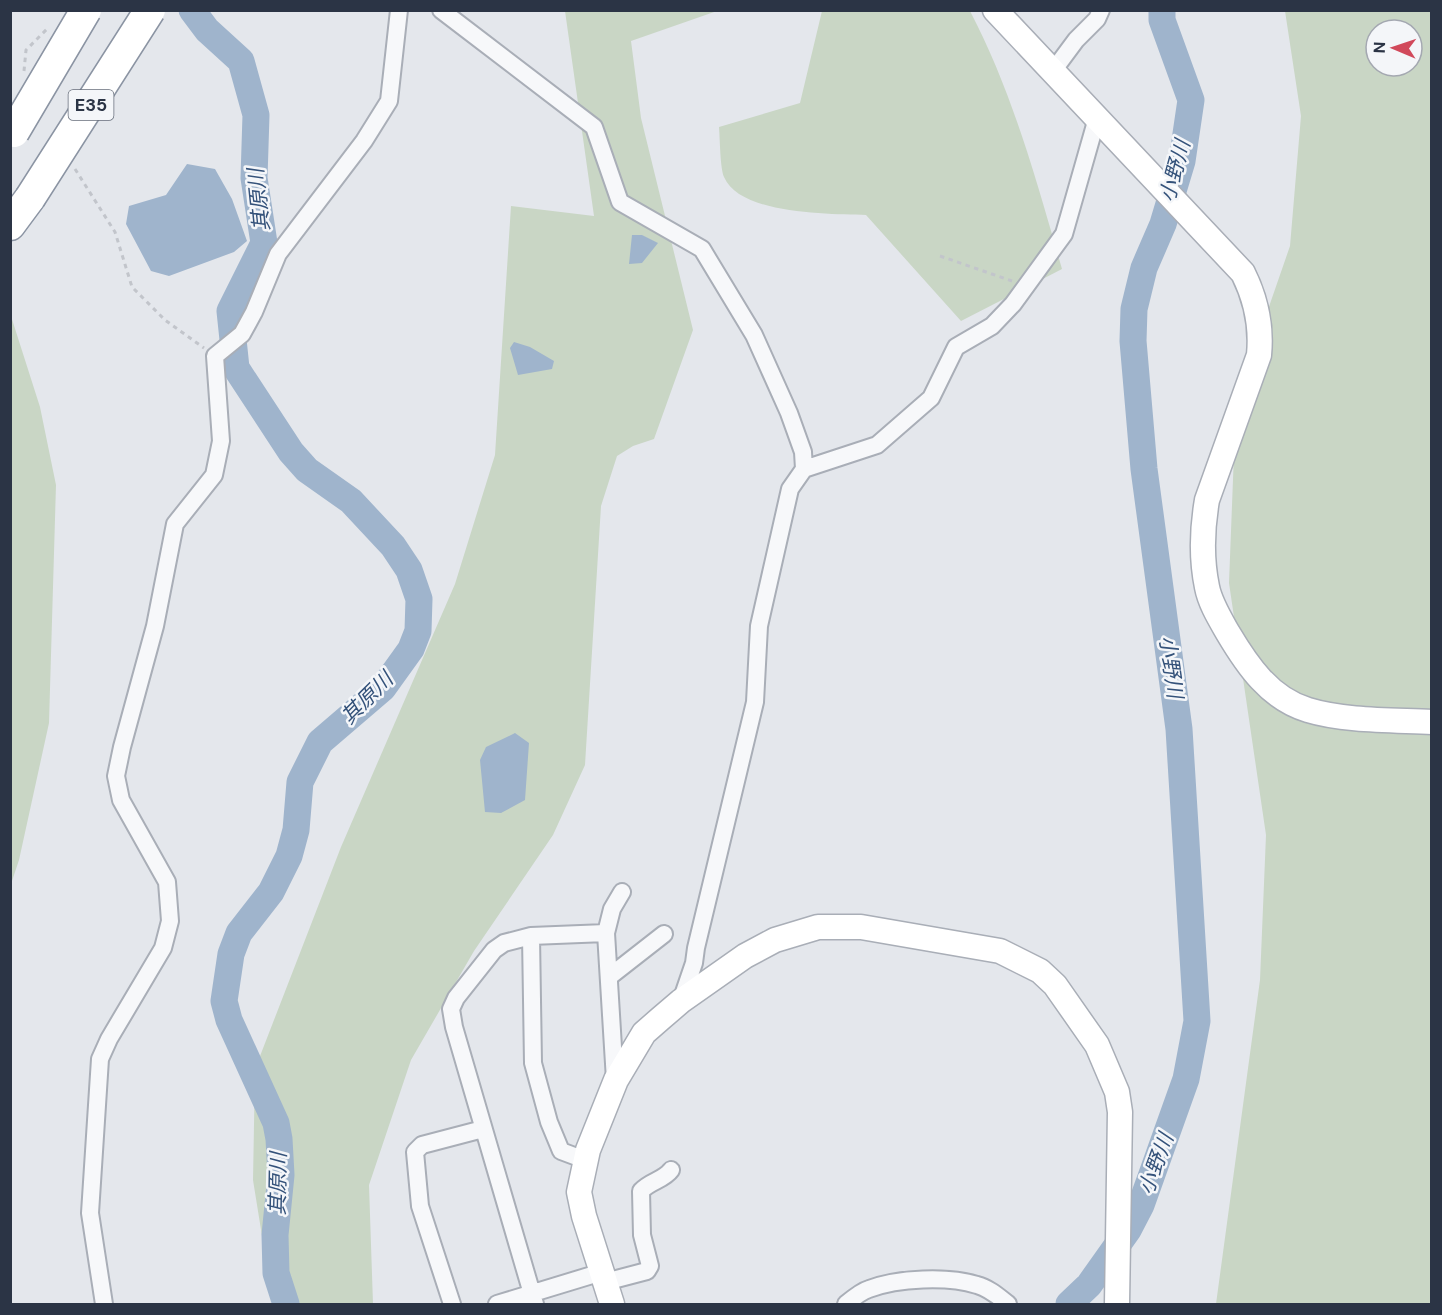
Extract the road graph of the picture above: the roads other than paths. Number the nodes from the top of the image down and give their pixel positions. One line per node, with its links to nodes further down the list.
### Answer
1 (86, 10): 9 (highway, E35, bridge)
2 (150, 10): 10 (highway, E35, bridge)
3 (399, 10): 26 (street)
4 (441, 10): 11 (street)
5 (995, 10): 7 (street)
6 (1101, 10): 7 (street)
7 (1053, 71): 8 (street)
8 (1097, 118): 11 (street); 12 (street)
9 (12, 134)
10 (10, 225)
11 (804, 469): 18 (street)
12 (1431, 722)
13 (622, 892): 14 (street)
14 (606, 933): 16 (street); 17 (street)
15 (664, 934): 17 (street)
16 (531, 936): 20 (street); 21 (street)
17 (609, 977): 19 (street)
18 (681, 1001): 19 (street); 25 (street)
19 (615, 1082): 21 (street)
20 (483, 1129): 24 (street); 27 (street)
21 (585, 1160): 23 (street)
22 (671, 1170): 23 (street)
23 (607, 1286): 24 (street)
24 (533, 1300): 28 (street)
25 (1117, 1303)
26 (104, 1305)
27 (452, 1305)
28 (497, 1305)
29 (846, 1305): 30 (street)
30 (1008, 1305)

